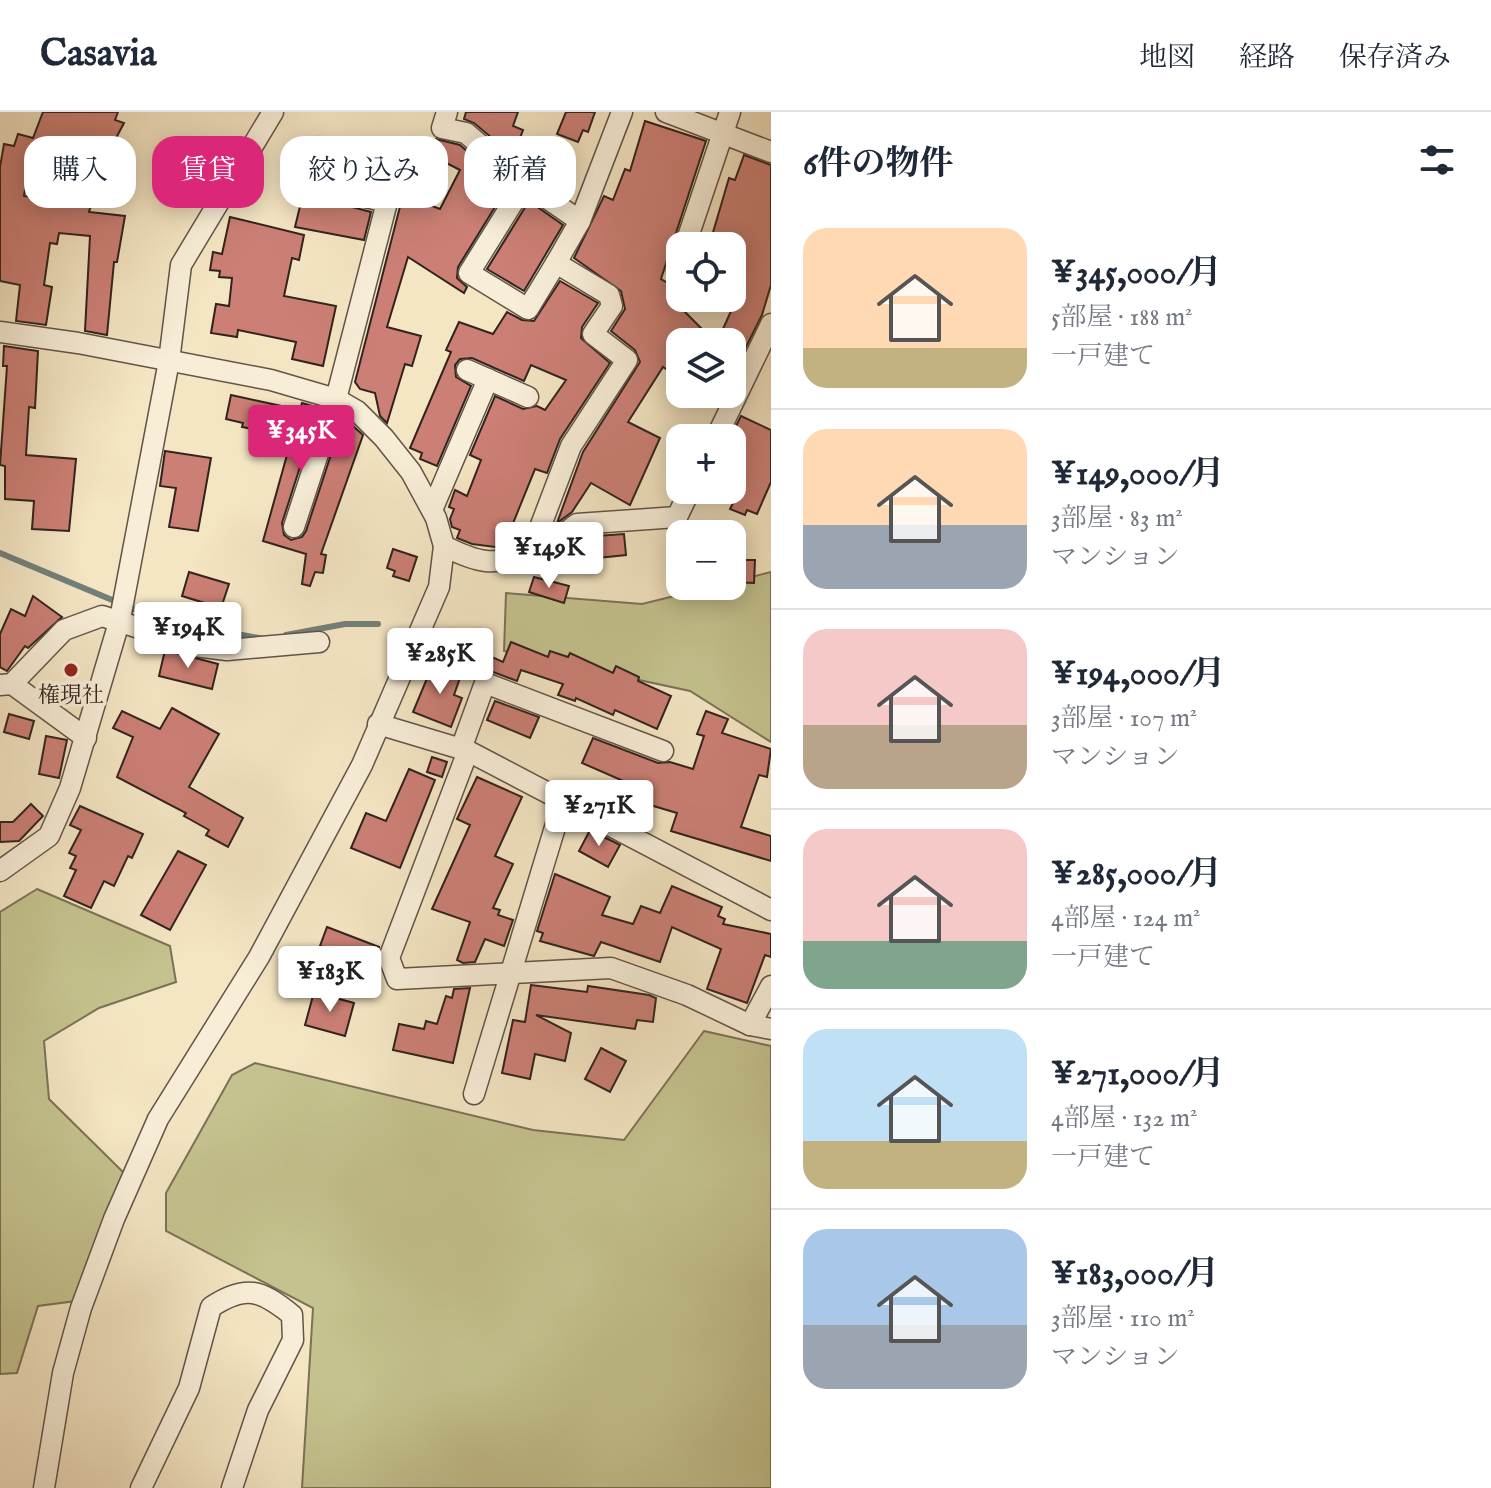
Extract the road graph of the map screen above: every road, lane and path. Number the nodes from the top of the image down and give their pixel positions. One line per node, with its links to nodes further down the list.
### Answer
1 (273, 112): 17 (street)
2 (447, 112): 7 (street)
3 (622, 112): 12 (street)
4 (666, 112): 6 (street)
5 (730, 112): 6 (street)
6 (723, 134): 8 (street); 13 (street)
7 (470, 136)
8 (771, 152)
9 (385, 208): 21 (street)
10 (509, 208): 14 (street)
11 (561, 208): 12 (street)
12 (580, 221): 14 (street)
13 (690, 232)
14 (556, 263): 26 (street)
15 (771, 324): 22 (street)
16 (0, 332): 17 (street)
17 (169, 361): 21 (street); 28 (street)
18 (467, 370): 19 (street)
19 (488, 379): 20 (street); 24 (street)
20 (528, 397)
21 (336, 399): 24 (street); 25 (street)
22 (723, 424)
23 (683, 504): 26 (street)
24 (432, 510): 27 (street)
25 (294, 527)
26 (536, 538): 27 (street)
27 (444, 546): 31 (street)
28 (122, 608): 29 (street); 30 (street); 32 (street)
29 (319, 642)
30 (6, 684): 32 (street)
31 (378, 724): 33 (street); 43 (street)
32 (86, 738): 36 (street)
33 (464, 750): 34 (street); 35 (street); 38 (street)
34 (663, 751)
35 (563, 801): 37 (street); 38 (street)
36 (3, 867)
37 (771, 910)
38 (508, 973): 40 (street); 42 (street)
39 (771, 986): 40 (street)
40 (750, 1025): 41 (street)
41 (771, 1029)
42 (474, 1094)
43 (44, 1488)
44 (141, 1488): 45 (street)
45 (232, 1488)

